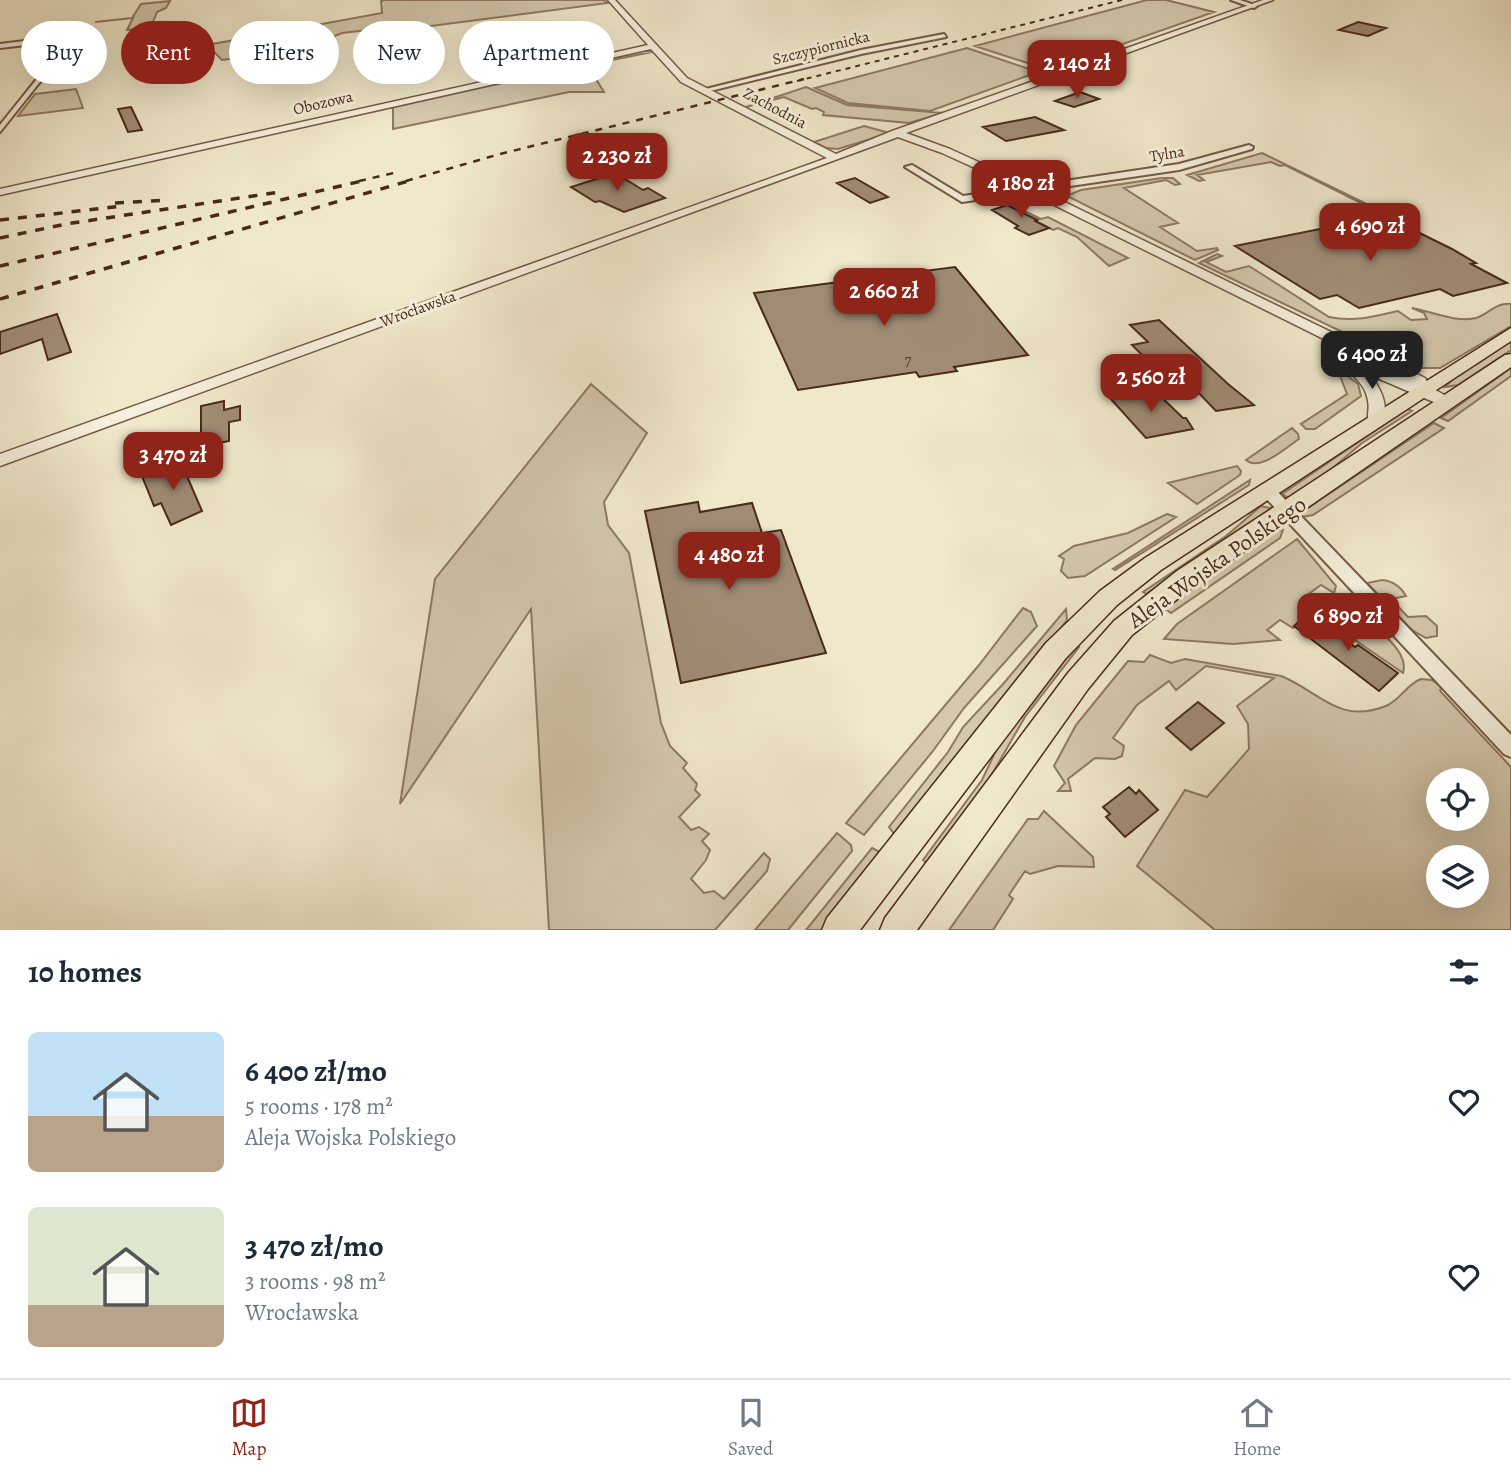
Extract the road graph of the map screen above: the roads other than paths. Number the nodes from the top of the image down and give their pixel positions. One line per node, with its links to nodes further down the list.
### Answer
1 (611, 0): 7 (street, Zachodnia)
2 (1234, 0): 4 (street)
3 (1270, 0): 4 (street, Wrocławska)
4 (1254, 6): 9 (street, Wrocławska)
5 (944, 36): 8 (street, Szczypiornicka)
6 (0, 46): 11 (street)
7 (653, 46): 8 (street, Zachodnia); 23 (street, Obozowa)
8 (706, 90): 17 (street, Zachodnia)
9 (978, 106): 10 (street, Wrocławska); 12 (street, Wrocławska)
10 (931, 128): 12 (street, Wrocławska); 15 (street)
11 (0, 131)
12 (901, 136): 13 (street, Wrocławska); 15 (street); 16 (street); 17 (street, Wrocławska)
13 (878, 147): 16 (street); 17 (street, Wrocławska)
14 (1249, 147): 19 (street, Tylna)
15 (946, 151): 22 (street)
16 (926, 153): 21 (street)
17 (836, 158): 31 (street, Wrocławska)
18 (909, 167): 21 (street, Tylna)
19 (1087, 181): 20 (street, Tylna); 22 (street, Tylna)
20 (1064, 187): 22 (street, Tylna); 24 (street)
21 (1009, 188): 22 (street, Tylna); 26 (street)
22 (1031, 189): 24 (street)
23 (0, 192)
24 (1068, 207): 28 (street)
25 (1511, 333): 28 (main road, Aleja Wojska Polskiego)
26 (1333, 351): 28 (street); 30 (street)
27 (1511, 359): 29 (main road, Aleja Wojska Polskiego)
28 (1424, 390): 29 (street); 30 (main road, Aleja Wojska Polskiego)
29 (1449, 402): 32 (main road, Aleja Wojska Polskiego)
30 (1375, 421): 32 (main road, Aleja Wojska Polskiego)
31 (0, 460)
32 (1277, 502): 33 (street); 34 (main road, Aleja Wojska Polskiego); 35 (main road, Aleja Wojska Polskiego)
33 (1511, 748)
34 (839, 930)
35 (897, 930)

